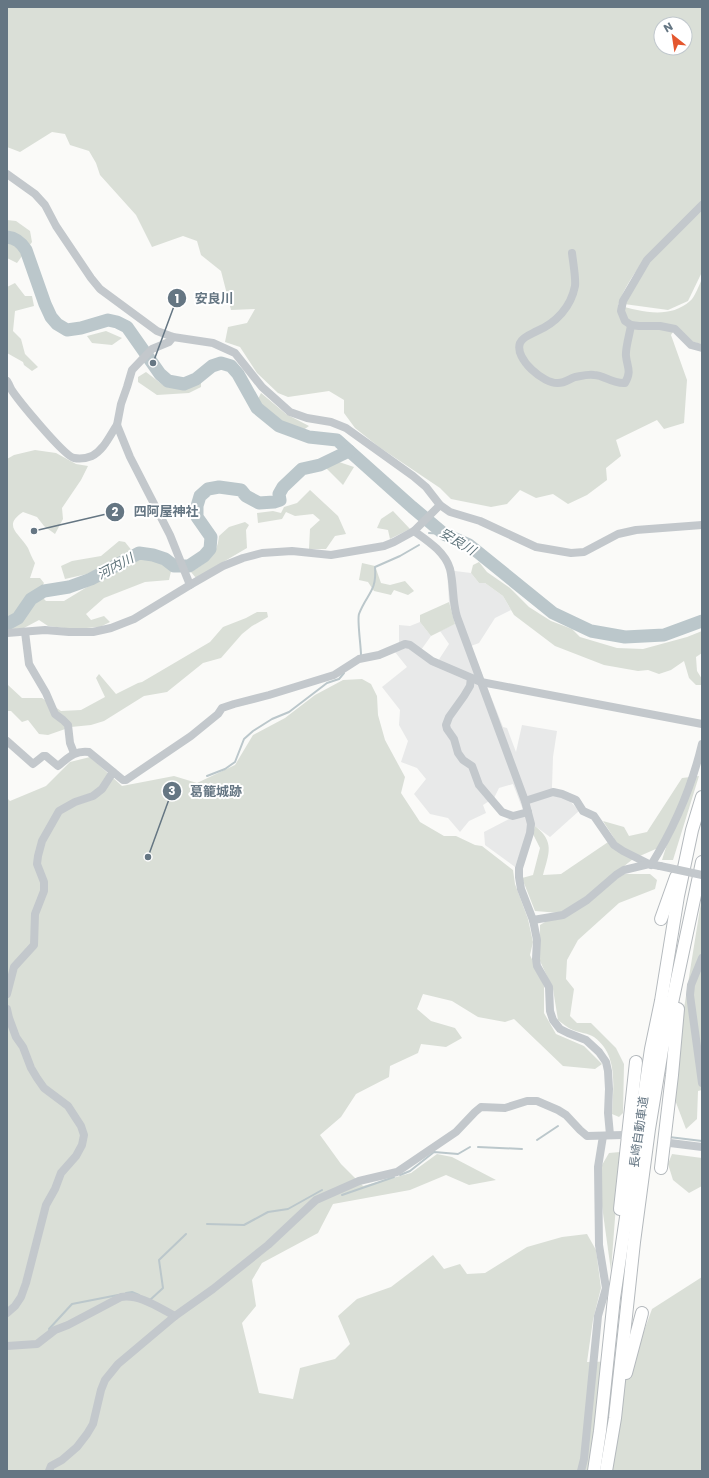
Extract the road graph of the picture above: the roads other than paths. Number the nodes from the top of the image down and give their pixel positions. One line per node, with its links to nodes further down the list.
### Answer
1 (7, 174): 5 (street)
2 (702, 205): 4 (street)
3 (572, 253): 4 (street)
4 (631, 324): 6 (street)
5 (173, 337): 8 (street); 9 (street)
6 (702, 348)
7 (7, 381): 8 (street)
8 (117, 424): 12 (street)
9 (438, 508): 10 (street); 11 (street)
10 (702, 525)
11 (416, 530): 12 (street); 16 (street)
12 (190, 585): 13 (street)
13 (25, 632): 14 (street); 20 (street)
14 (7, 633)
15 (471, 678): 16 (street); 21 (street); 24 (street)
16 (481, 682): 17 (street); 23 (street)
17 (702, 724)
18 (7, 741): 20 (street)
19 (702, 744): 27 (street)
20 (74, 753): 21 (street)
21 (113, 772): 33 (street)
22 (702, 797): 25 (highway, 長崎自動車道)
23 (525, 800): 24 (street); 27 (street)
24 (528, 812): 30 (street)
25 (692, 830): 29 (highway); 42 (highway, 長崎自動車道)
26 (702, 862): 31 (highway, 長崎自動車道)
27 (650, 864): 28 (street, bridge); 30 (street)
28 (702, 875)
29 (661, 919)
30 (533, 920): 38 (street)
31 (685, 938): 41 (highway); 47 (highway, 長崎自動車道)
32 (702, 958): 36 (street)
33 (7, 994)
34 (7, 1008): 43 (street)
35 (636, 1062): 42 (highway)
36 (702, 1083)
37 (623, 1135): 38 (street)
38 (606, 1136): 45 (street); 49 (street)
39 (670, 1143): 40 (street)
40 (702, 1147)
41 (661, 1168)
42 (614, 1298): 50 (highway, 長崎自動車道)
43 (7, 1313)
44 (642, 1313): 47 (highway)
45 (175, 1316): 46 (street); 48 (street)
46 (7, 1346)
47 (615, 1418): 51 (highway, 長崎自動車道)
48 (49, 1471)
49 (581, 1471)
50 (594, 1471)
51 (606, 1471)

